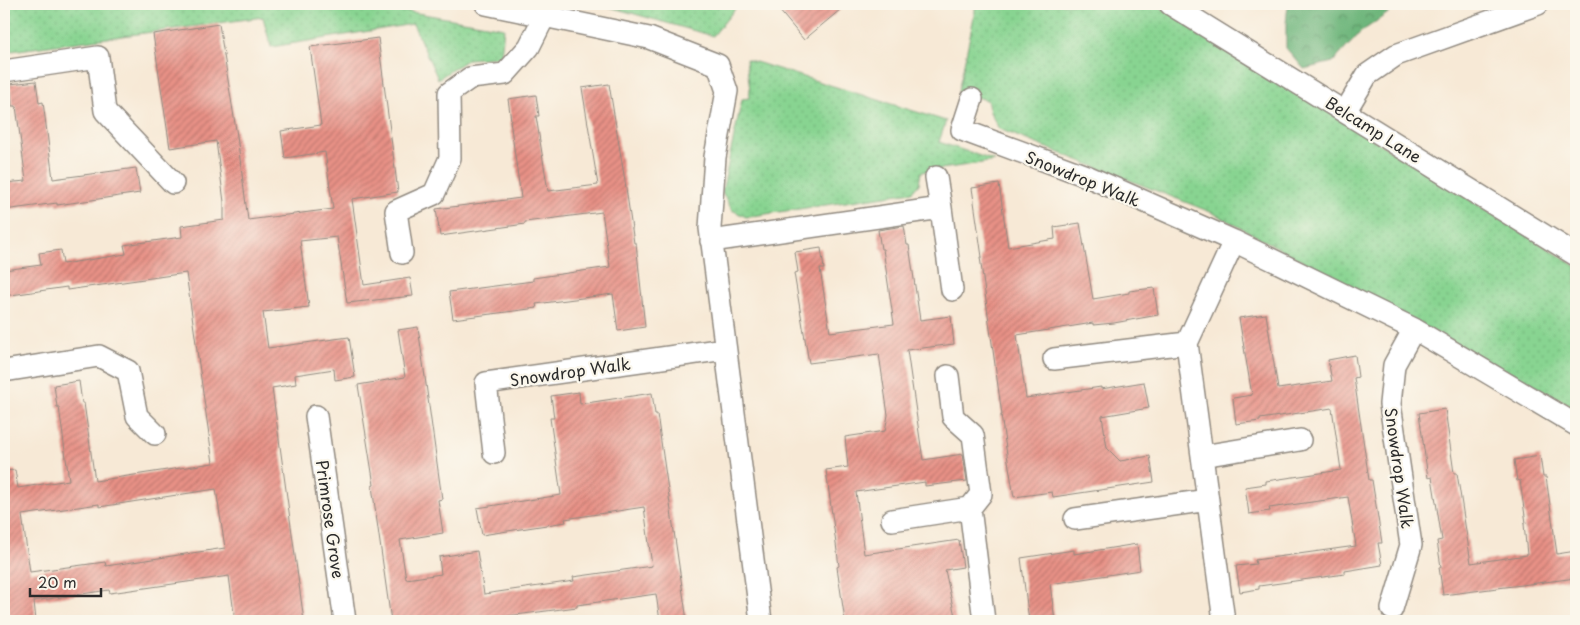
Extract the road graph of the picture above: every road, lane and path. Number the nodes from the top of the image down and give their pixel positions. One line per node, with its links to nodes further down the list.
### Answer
1 (486, 4): 4 (street)
2 (1170, 4): 7 (street, Belcamp Lane)
3 (1538, 4): 7 (street)
4 (544, 17): 11 (street); 13 (street)
5 (4, 72): 9 (street)
6 (972, 99): 12 (street, Snowdrop Walk)
7 (1345, 112): 14 (street, Belcamp Lane)
8 (936, 176): 10 (street)
9 (173, 183)
10 (941, 208): 11 (street); 15 (street)
11 (711, 241): 18 (street)
12 (1234, 241): 16 (street, Snowdrop Walk); 17 (street)
13 (402, 253)
14 (1576, 255)
15 (952, 290)
16 (1414, 329): 23 (street, Snowdrop Walk); 32 (street, Snowdrop Walk)
17 (1187, 343): 19 (street); 27 (street)
18 (725, 349): 26 (street, Snowdrop Walk); 34 (street)
19 (1054, 359)
20 (4, 371): 24 (street)
21 (948, 376): 29 (street)
22 (316, 416): 33 (street, Primrose Grove)
23 (1576, 426)
24 (155, 434)
25 (1300, 440): 27 (street)
26 (494, 453)
27 (1202, 456): 28 (street)
28 (1208, 500): 30 (street); 36 (street)
29 (970, 508): 31 (street); 35 (street)
30 (1075, 519)
31 (892, 520)
32 (1392, 609)
33 (345, 621)
34 (761, 621)
35 (984, 621)
36 (1224, 621)

